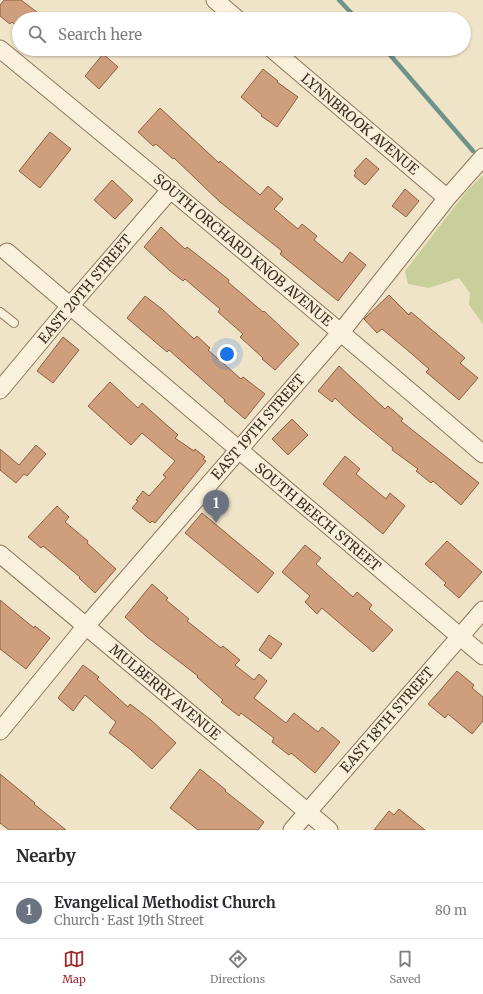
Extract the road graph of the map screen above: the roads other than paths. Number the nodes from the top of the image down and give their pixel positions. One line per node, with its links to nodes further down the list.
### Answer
1 (214, 0): 2 (street)
2 (229, 12)
3 (0, 49): 6 (street, SOUTH ORCHARD KNOB AVENUE)
4 (280, 56): 7 (street, LYNNBROOK AVENUE)
5 (483, 157): 7 (street, EAST 19TH STREET)
6 (171, 189): 9 (street, EAST 20TH STREET); 12 (street, SOUTH ORCHARD KNOB AVENUE)
7 (447, 198): 12 (street, EAST 19TH STREET)
8 (7, 252): 9 (street, SOUTH BEECH STREET)
9 (70, 306): 13 (street, EAST 20TH STREET); 14 (street, SOUTH BEECH STREET)
10 (0, 312): 11 (lane)
11 (14, 323)
12 (341, 332): 14 (street, EAST 19TH STREET); 15 (street, SOUTH ORCHARD KNOB AVENUE)
13 (0, 390)
14 (238, 449): 18 (street, EAST 19TH STREET); 19 (street, SOUTH BEECH STREET)
15 (483, 454)
16 (0, 554): 18 (street, MULBERRY AVENUE)
17 (483, 610): 19 (street, EAST 18TH STREET)
18 (86, 626): 21 (street, EAST 19TH STREET); 22 (street, MULBERRY AVENUE)
19 (460, 637): 20 (street, SOUTH BEECH STREET); 22 (street, EAST 18TH STREET)
20 (483, 656)
21 (0, 731)
22 (307, 812): 23 (street, EAST 18TH STREET); 24 (street, MULBERRY AVENUE)
23 (292, 830)
24 (329, 830)

